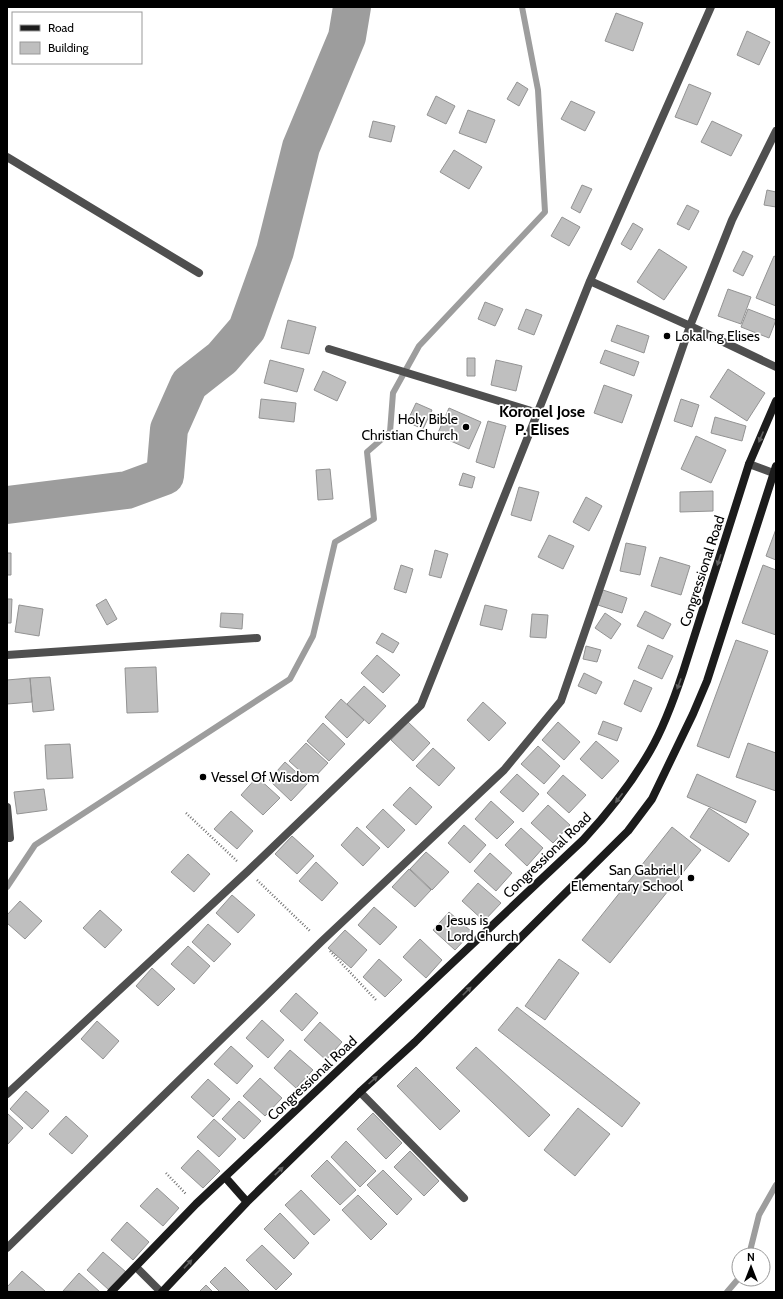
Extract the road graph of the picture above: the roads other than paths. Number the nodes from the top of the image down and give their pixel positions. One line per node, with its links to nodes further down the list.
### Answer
1 (711, 7): 5 (street)
2 (776, 131): 6 (street)
3 (7, 157): 4 (street)
4 (199, 274)
5 (590, 282): 6 (street); 10 (street)
6 (690, 326): 8 (street); 22 (street)
7 (329, 349): 10 (street)
8 (776, 367)
9 (776, 401): 11 (main road, Congressional Road, one-way to 11)
10 (538, 412): 18 (street)
11 (749, 464): 12 (street); 19 (main road, Congressional Road, one-way to 19)
12 (775, 471): 17 (main road, one-way to 12)
13 (257, 638): 14 (street)
14 (7, 655)
15 (7, 807): 16 (street)
16 (10, 838)
17 (360, 1092): 20 (street); 21 (main road, one-way to 17)
18 (7, 1094)
19 (226, 1177): 21 (main road); 23 (main road, Congressional Road)
20 (464, 1198)
21 (247, 1202): 25 (main road, one-way to 21)
22 (7, 1248)
23 (136, 1267): 24 (main road, Congressional Road); 25 (street)
24 (111, 1292)
25 (161, 1292)

